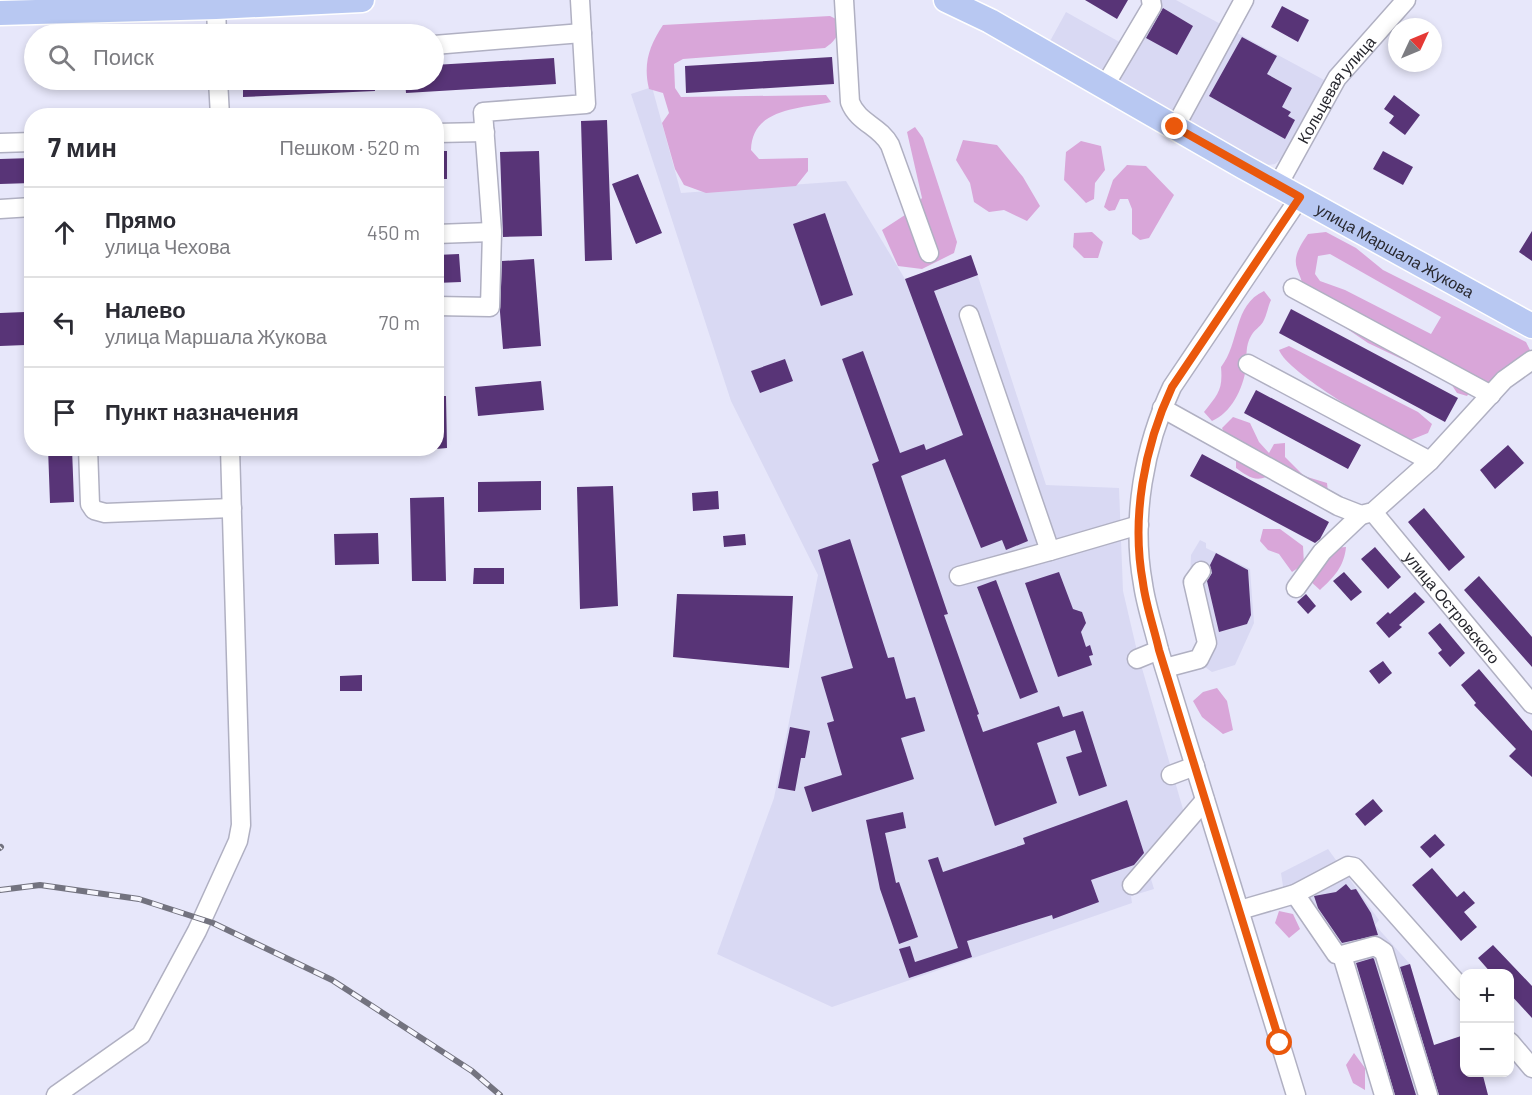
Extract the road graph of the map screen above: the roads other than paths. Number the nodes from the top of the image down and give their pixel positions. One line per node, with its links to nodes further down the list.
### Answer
1 (362, 0): 8 (main road)
2 (580, 0): 12 (street)
3 (844, 0): 28 (street)
4 (946, 0): 14 (main road, улица Маршала Жукова)
5 (1150, 0): 14 (street)
6 (1244, 0): 17 (street)
7 (1400, 1): 22 (street, Кольцевая улица)
8 (286, 2): 9 (main road)
9 (216, 7): 10 (main road); 11 (street)
10 (0, 13)
11 (217, 24)
12 (582, 33): 13 (street); 18 (street)
13 (444, 44)
14 (1104, 87): 17 (main road, улица Маршала Жукова)
15 (219, 90): 16 (street)
16 (220, 108)
17 (1175, 127): 22 (main road, улица Маршала Жукова)
18 (485, 132): 19 (street); 26 (street)
19 (444, 133)
20 (24, 142): 21 (street)
21 (0, 143)
22 (1278, 185): 23 (main road, улица Маршала Жукова)
23 (1300, 197): 32 (main road, улица Маршала Жукова); 36 (street)
24 (24, 208): 25 (street)
25 (0, 209)
26 (492, 232): 27 (street); 30 (street)
27 (444, 234)
28 (929, 253)
29 (1293, 288): 35 (street)
30 (444, 306)
31 (969, 315): 43 (street)
32 (1532, 326)
33 (1532, 360): 35 (street)
34 (1248, 364): 39 (street)
35 (1491, 395): 39 (street)
36 (1162, 408): 41 (street); 42 (street)
37 (88, 456): 40 (street)
38 (230, 456): 40 (street)
39 (1430, 461): 41 (street)
40 (232, 508): 61 (street)
41 (1367, 514): 46 (street); 50 (street, улица Островского)
42 (1139, 525): 43 (street); 47 (street)
43 (1050, 551): 45 (street)
44 (1201, 572): 49 (street)
45 (959, 576)
46 (1296, 588)
47 (1159, 650): 48 (street); 49 (street)
48 (1137, 659)
49 (1165, 668): 51 (street)
50 (1532, 704)
51 (1195, 766): 52 (street); 53 (street)
52 (1171, 775)
53 (1205, 800): 54 (street); 56 (street)
54 (1132, 885)
55 (1295, 894): 56 (street); 57 (street); 58 (street)
56 (1240, 910): 62 (street)
57 (1342, 955): 63 (street); 64 (street)
58 (1460, 986)
59 (1514, 1048): 60 (street)
60 (1532, 1068)
61 (56, 1095)
62 (1296, 1095)
63 (1384, 1095)
64 (1428, 1095)

